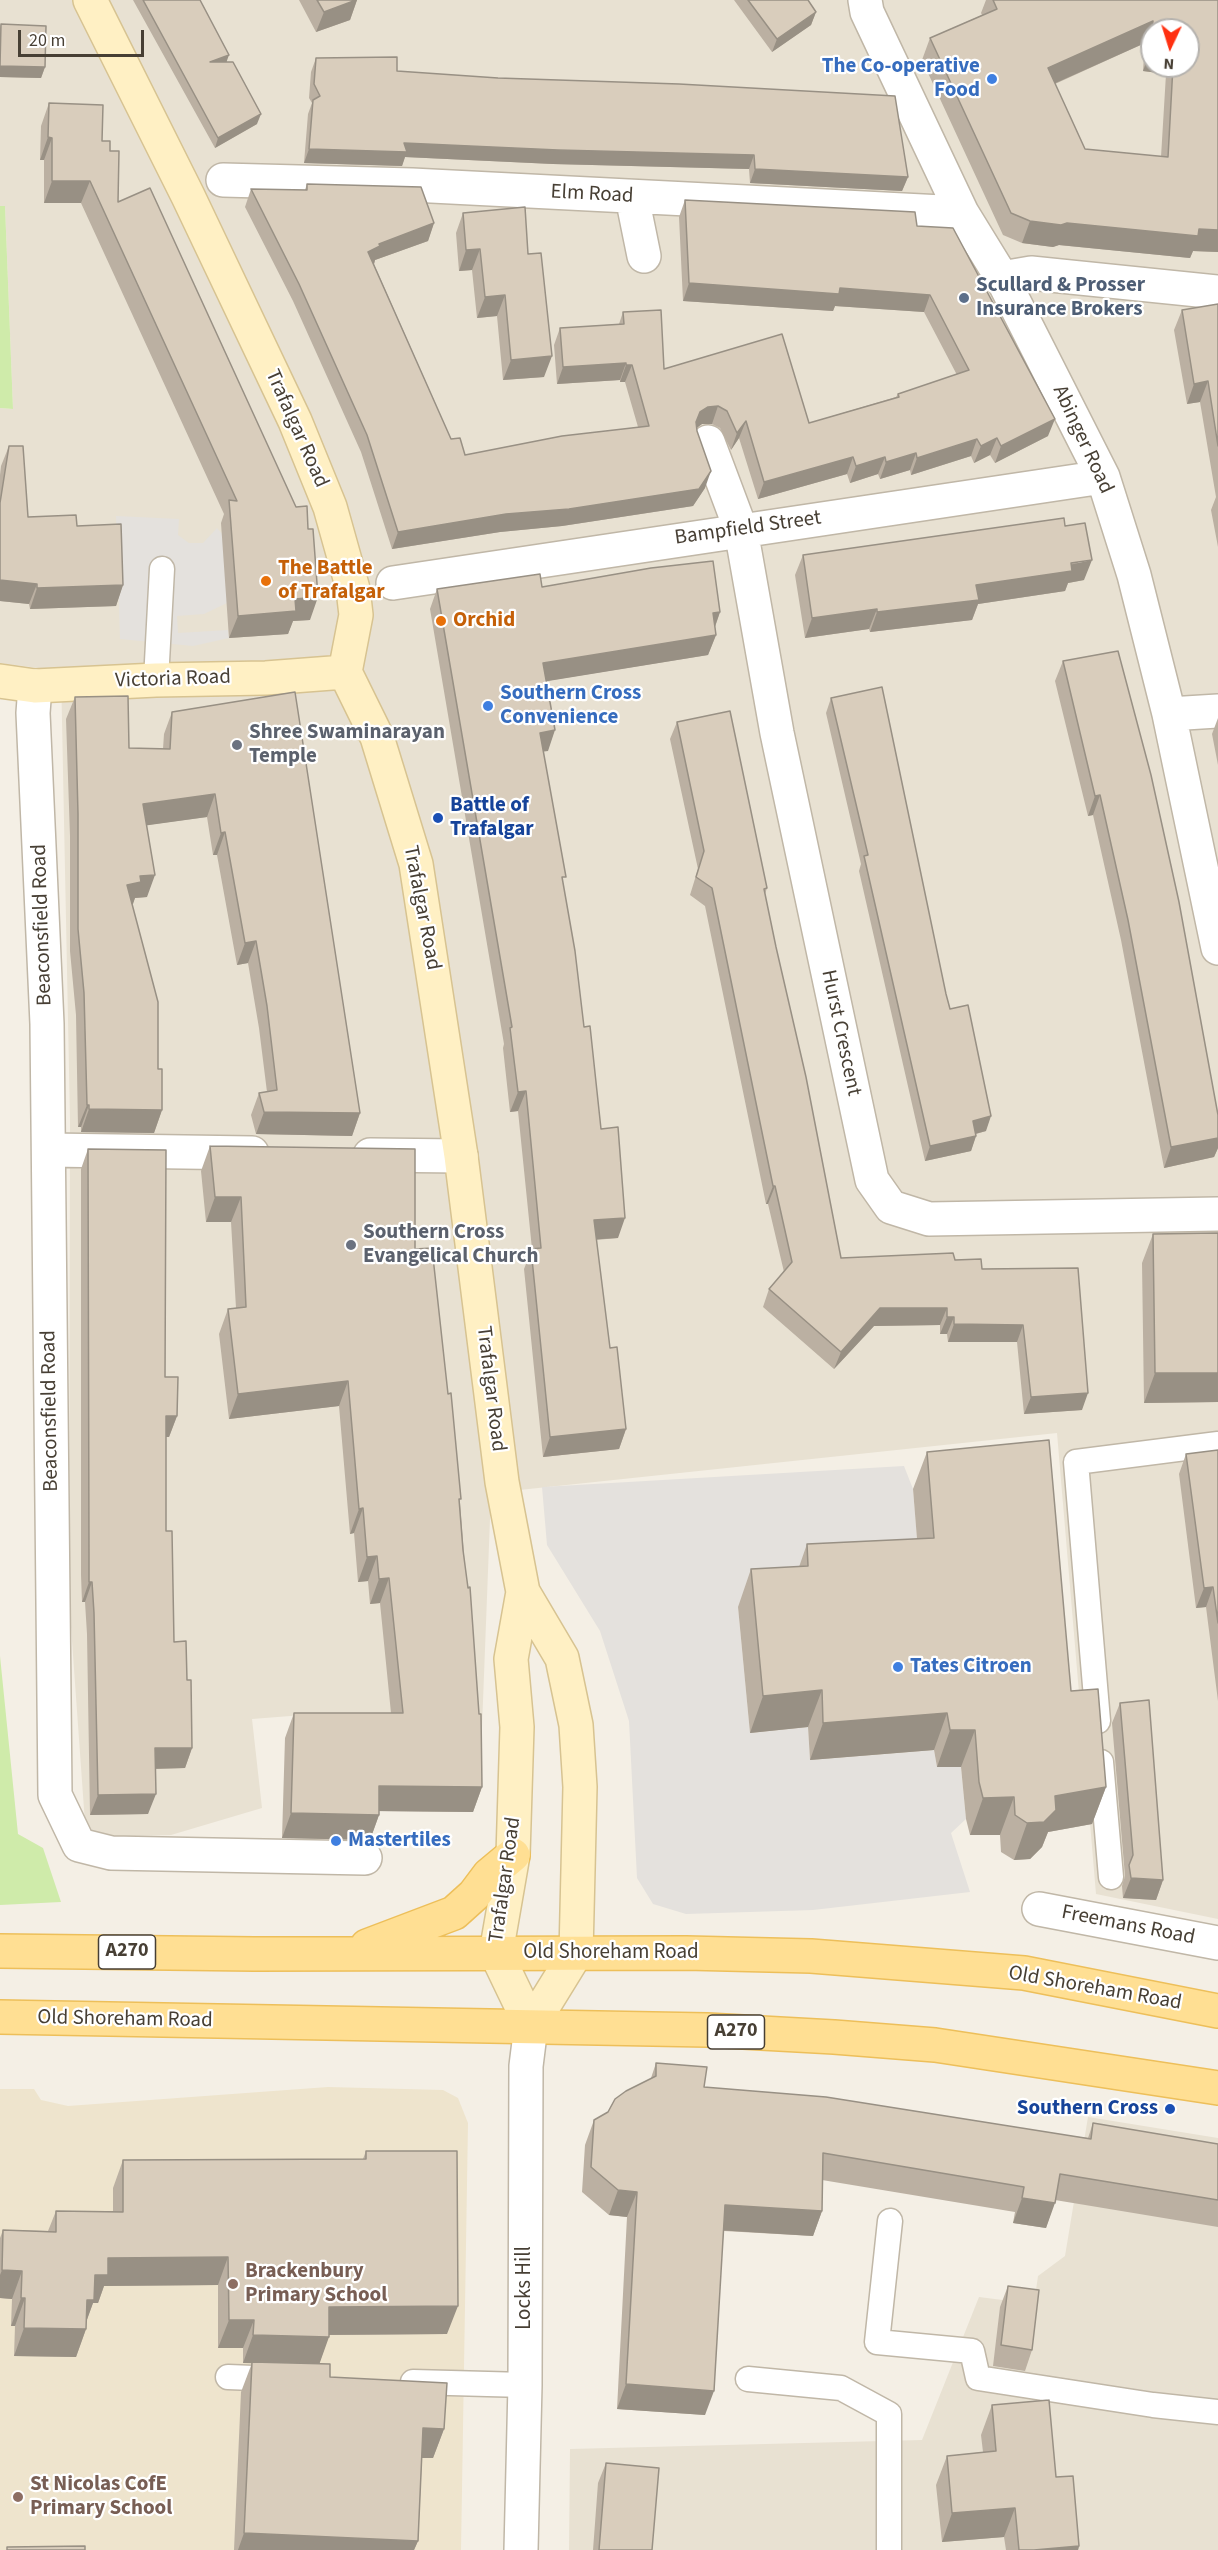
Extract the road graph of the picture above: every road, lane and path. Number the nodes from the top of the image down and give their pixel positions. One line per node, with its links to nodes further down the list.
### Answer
1 (90, 0): 14 (main road, Trafalgar Road)
2 (865, 0): 5 (street, Abinger Road)
3 (223, 180): 4 (street, Elm Road)
4 (632, 197): 5 (street, Elm Road); 6 (street)
5 (962, 213): 7 (street, Abinger Road)
6 (644, 256)
7 (1002, 278): 8 (street); 10 (street, Abinger Road)
8 (1218, 292)
9 (708, 442): 11 (street, Hurst Crescent)
10 (1103, 477): 11 (street, Bampfield Street); 19 (street, Abinger Road)
11 (741, 530): 13 (street, Bampfield Street); 25 (street, Hurst Crescent)
12 (162, 569): 15 (lane)
13 (393, 583)
14 (345, 672): 15 (main road, Victoria Road); 24 (main road, Trafalgar Road)
15 (156, 680): 17 (main road, Victoria Road)
16 (0, 681): 17 (main road, Victoria Road)
17 (35, 686): 21 (street, Beaconsfield Road)
18 (1218, 711): 19 (street)
19 (1169, 714): 20 (street, Abinger Road)
20 (1218, 948)
21 (49, 1150): 22 (street); 29 (street, Beaconsfield Road)
22 (284, 1154)
23 (343, 1154): 24 (street)
24 (461, 1156): 27 (main road, Trafalgar Road)
25 (1218, 1214)
26 (1218, 1444): 30 (lane)
27 (524, 1592): 28 (main road, Trafalgar Road); 36 (main road, Trafalgar Road)
28 (513, 1855): 34 (main road); 35 (main road, Trafalgar Road)
29 (364, 1858)
30 (1111, 1877)
31 (1039, 1909): 32 (street, Freemans Road)
32 (1218, 1943)
33 (0, 1951): 34 (main road, Old Shoreham Road / A270)
34 (349, 1953): 35 (main road, Old Shoreham Road / A270)
35 (496, 1953): 36 (main road, Old Shoreham Road / A270); 39 (main road, Trafalgar Road)
36 (576, 1953): 37 (main road, Old Shoreham Road / A270); 39 (main road)
37 (1218, 2011)
38 (0, 2018): 39 (main road, Old Shoreham Road / A270)
39 (531, 2026): 40 (main road, Old Shoreham Road / A270); 46 (street, Locks Hill)
40 (1218, 2088)
41 (890, 2221): 47 (lane)
42 (228, 2377): 43 (lane)
43 (299, 2379)
44 (748, 2379): 49 (lane)
45 (394, 2382): 46 (lane)
46 (525, 2385): 48 (street, Locks Hill)
47 (1218, 2412)
48 (521, 2550)
49 (889, 2550)

